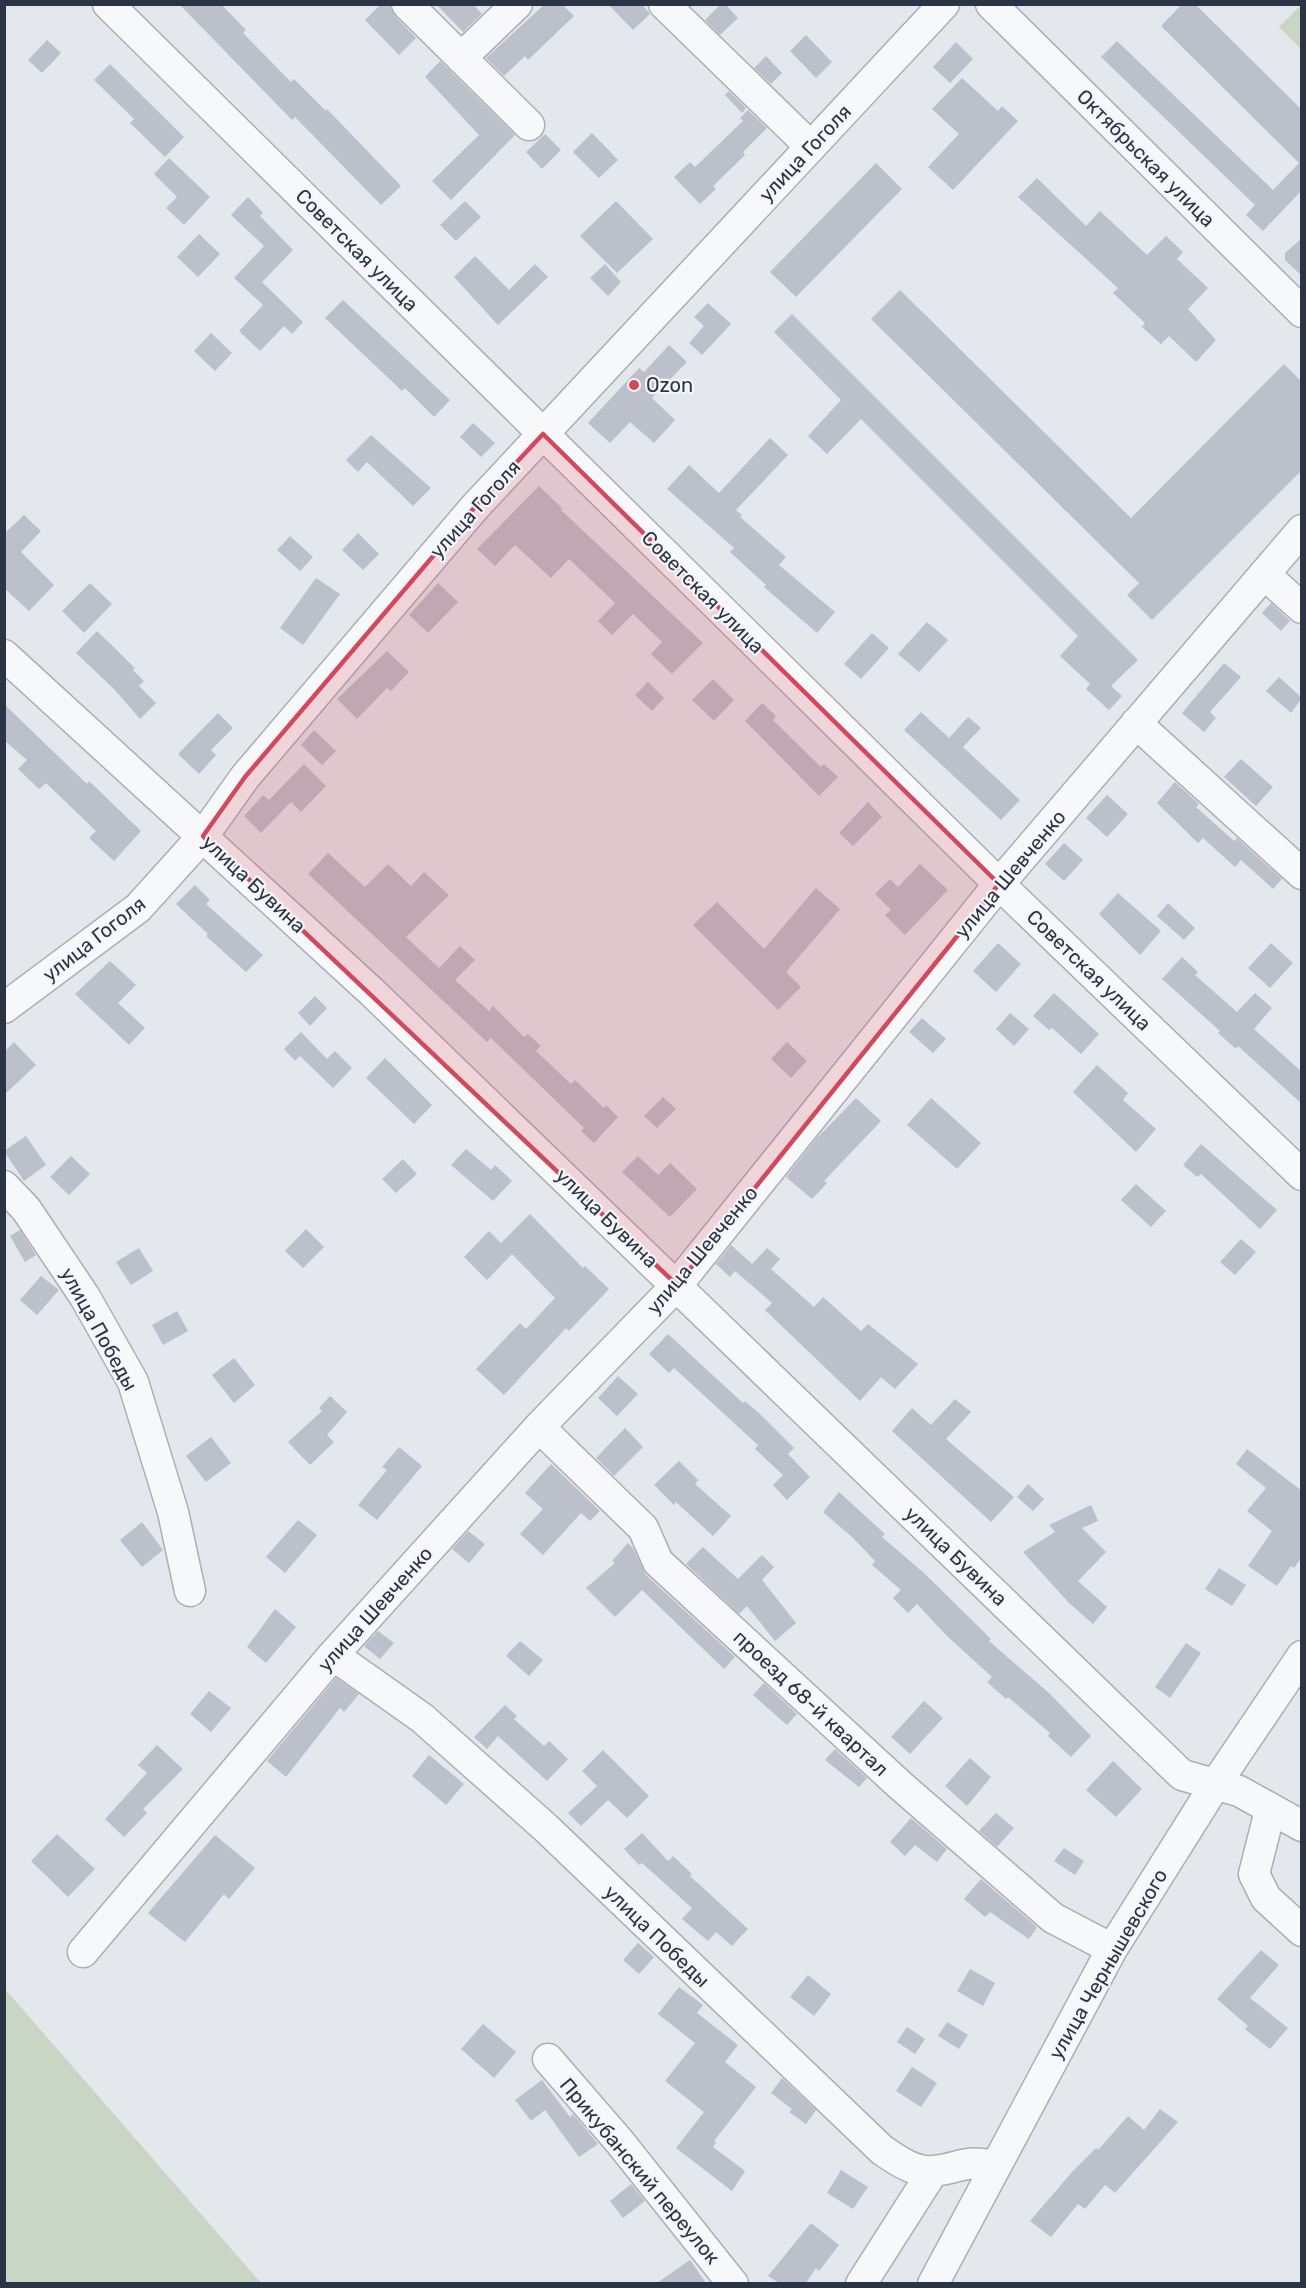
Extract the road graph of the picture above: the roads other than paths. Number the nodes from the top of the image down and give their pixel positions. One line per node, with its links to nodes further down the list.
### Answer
1 (108, 4): 11 (street, Советская улица)
2 (407, 4): 7 (street)
3 (517, 4): 7 (street)
4 (664, 4): 9 (street)
5 (944, 4): 9 (street, улица Гоголя)
6 (990, 4): 10 (street, Октябрьская улица)
7 (461, 58): 8 (street)
8 (529, 125)
9 (811, 147): 11 (street, улица Гоголя)
10 (1302, 312)
11 (543, 434): 17 (street, улица Гоголя); 19 (street, Советская улица)
12 (1302, 530): 13 (street, улица Шевченко)
13 (1264, 574): 14 (street); 16 (street, улица Шевченко)
14 (1302, 608)
15 (4, 655): 17 (street, улица Бувина)
16 (1136, 723): 18 (street); 19 (street, улица Шевченко)
17 (203, 836): 20 (street, улица Гоголя); 23 (street, улица Бувина)
18 (1302, 874)
19 (999, 884): 21 (street, Советская улица); 23 (street, улица Шевченко)
20 (4, 1008)
21 (1302, 1175)
22 (4, 1186): 25 (street, улица Победы)
23 (677, 1286): 24 (street, улица Шевченко); 28 (street, улица Бувина)
24 (539, 1427): 26 (street, улица Шевченко); 32 (street, проезд 68-й квартал)
25 (190, 1591)
26 (333, 1655): 33 (street, улица Шевченко); 36 (street, улица Победы)
27 (1302, 1656): 28 (street, улица Чернышевского)
28 (1215, 1785): 29 (street, улица Бувина); 32 (street, улица Чернышевского)
29 (1270, 1810): 30 (street, улица Бувина); 31 (street)
30 (1302, 1826)
31 (1302, 1931)
32 (1112, 1949): 35 (street, улица Чернышевского)
33 (82, 1952)
34 (548, 2059): 37 (street, Прикубанский переулок)
35 (995, 2166): 36 (street, улица Победы); 39 (street, улица Чернышевского)
36 (933, 2171): 38 (street)
37 (733, 2283)
38 (861, 2283)
39 (933, 2283)

